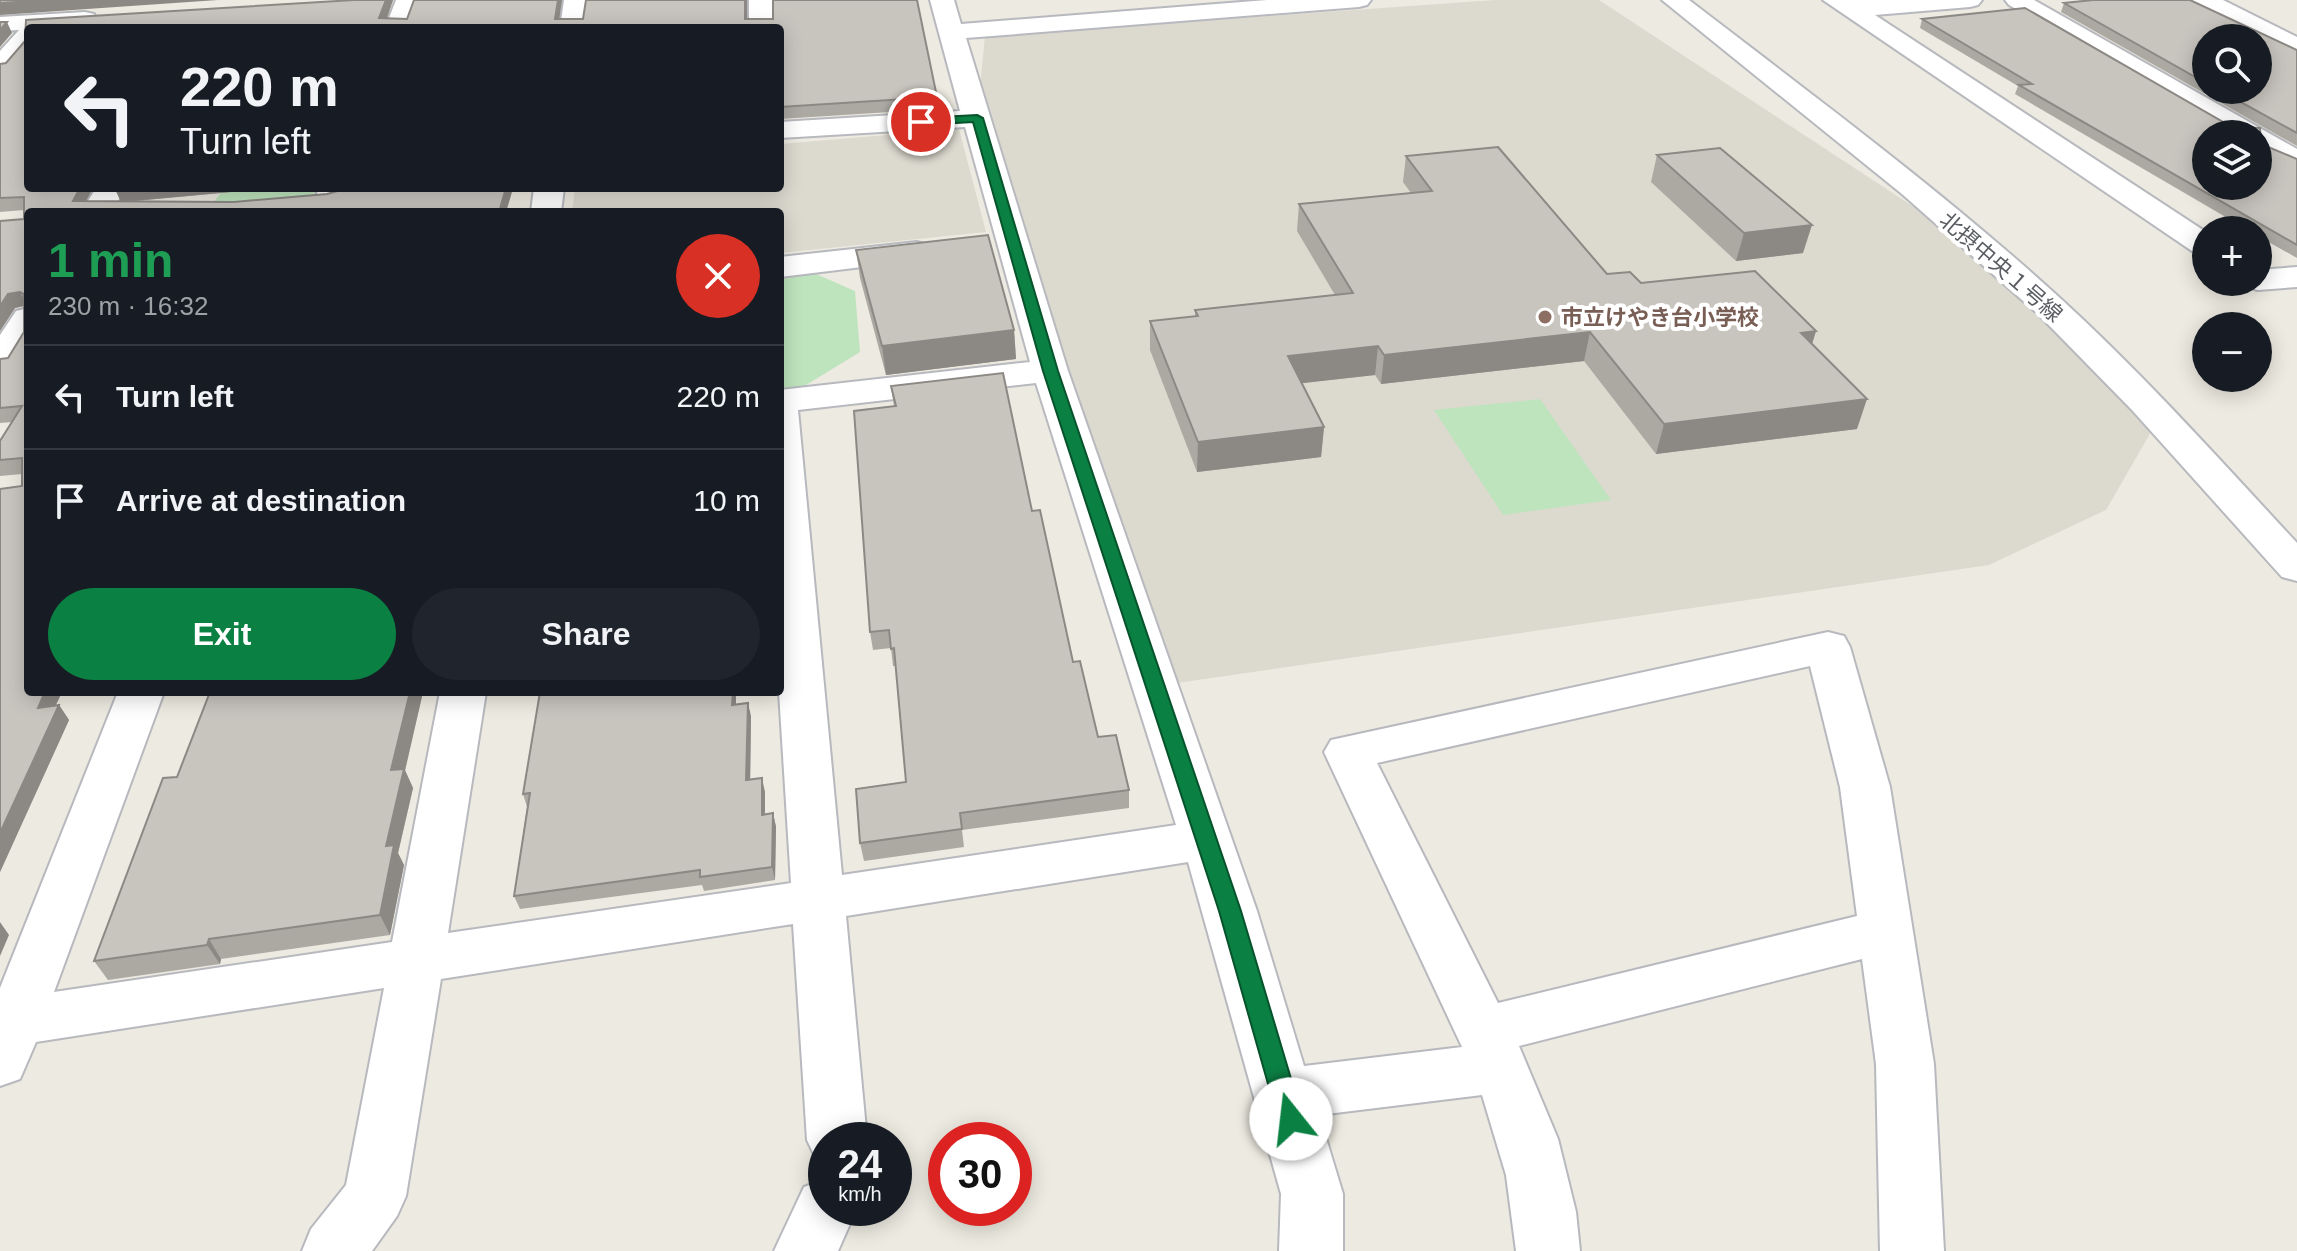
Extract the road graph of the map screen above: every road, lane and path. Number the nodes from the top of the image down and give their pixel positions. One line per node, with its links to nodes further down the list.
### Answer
1 (408, 0): 14 (street)
2 (576, 0): 15 (street)
3 (761, 0): 16 (street)
4 (942, 0): 18 (street)
5 (1359, 0): 18 (street)
6 (1674, 0): 37 (street, 北摂中央１号線)
7 (1970, 0): 10 (street)
8 (2017, 0): 23 (street)
9 (2204, 0): 20 (street)
10 (1843, 5): 27 (street)
11 (101, 18): 13 (street)
12 (0, 24): 17 (street)
13 (61, 24)
14 (399, 24)
15 (573, 24)
16 (761, 24)
17 (24, 27)
18 (952, 32): 22 (street)
19 (24, 39): 21 (street)
20 (2297, 47)
21 (0, 67)
22 (977, 118): 24 (street); 28 (street)
23 (2225, 120)
24 (784, 130)
25 (2272, 147): 26 (street)
26 (2297, 161)
27 (2192, 237)
28 (982, 244): 29 (street); 34 (street)
29 (784, 267)
30 (2297, 277): 31 (street)
31 (2272, 279)
32 (24, 324): 33 (street)
33 (0, 362)
34 (1050, 371): 35 (street); 40 (street)
35 (784, 401)
36 (784, 462): 41 (street)
37 (2297, 568)
38 (139, 696): 44 (street)
39 (462, 696): 43 (street)
40 (1207, 840): 41 (street); 46 (street)
41 (818, 899): 43 (street); 47 (street)
42 (1886, 931): 45 (street); 45 (street); 53 (street)
43 (416, 961): 44 (street); 49 (street)
44 (5, 1036)
45 (1492, 1049): 46 (street); 52 (street)
46 (1283, 1094): 51 (street)
47 (836, 1122)
48 (818, 1226): 50 (street)
49 (334, 1251)
50 (806, 1251)
51 (1311, 1251)
52 (1548, 1251)
53 (1912, 1251)

